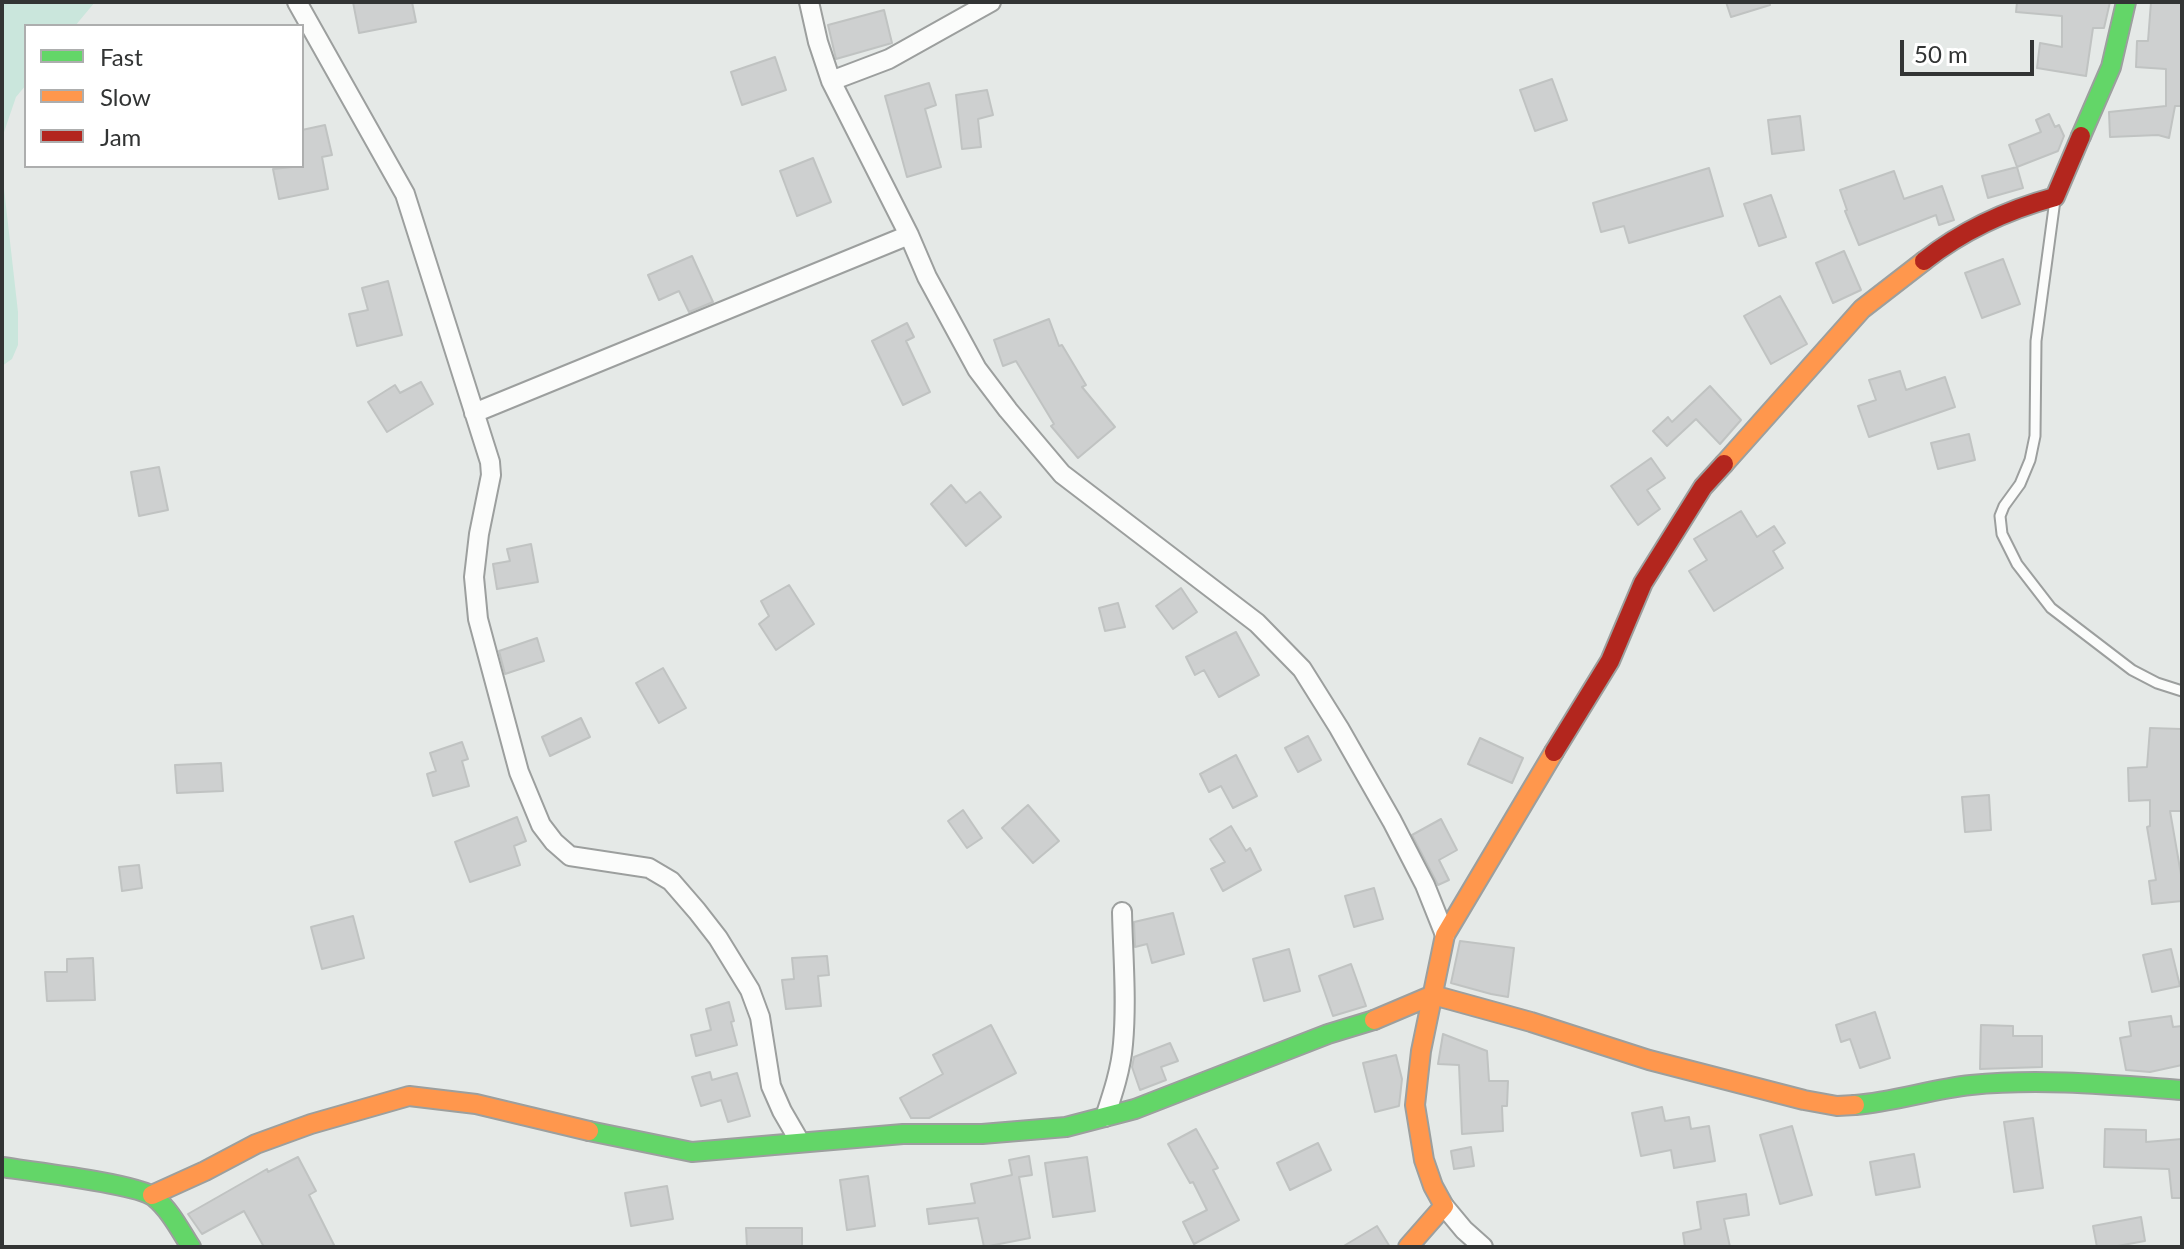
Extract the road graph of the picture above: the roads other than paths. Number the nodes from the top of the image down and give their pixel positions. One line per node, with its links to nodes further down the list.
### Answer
1 (297, 2): 8 (street)
2 (809, 2): 5 (street)
3 (991, 2): 5 (street)
4 (2126, 2): 6 (street)
5 (831, 81): 7 (street)
6 (2055, 197): 9 (lane); 11 (street)
7 (909, 235): 8 (street); 11 (street)
8 (474, 413): 15 (street)
9 (2182, 691)
10 (1122, 912): 14 (street)
11 (1445, 935): 12 (street)
12 (1433, 995): 13 (street); 14 (street); 18 (street)
13 (2182, 1090)
14 (1105, 1117): 15 (street)
15 (800, 1142): 17 (street)
16 (2, 1167): 17 (street)
17 (152, 1195): 19 (street)
18 (1444, 1206): 20 (street); 21 (street)
19 (191, 1247)
20 (1408, 1247)
21 (1483, 1247)

